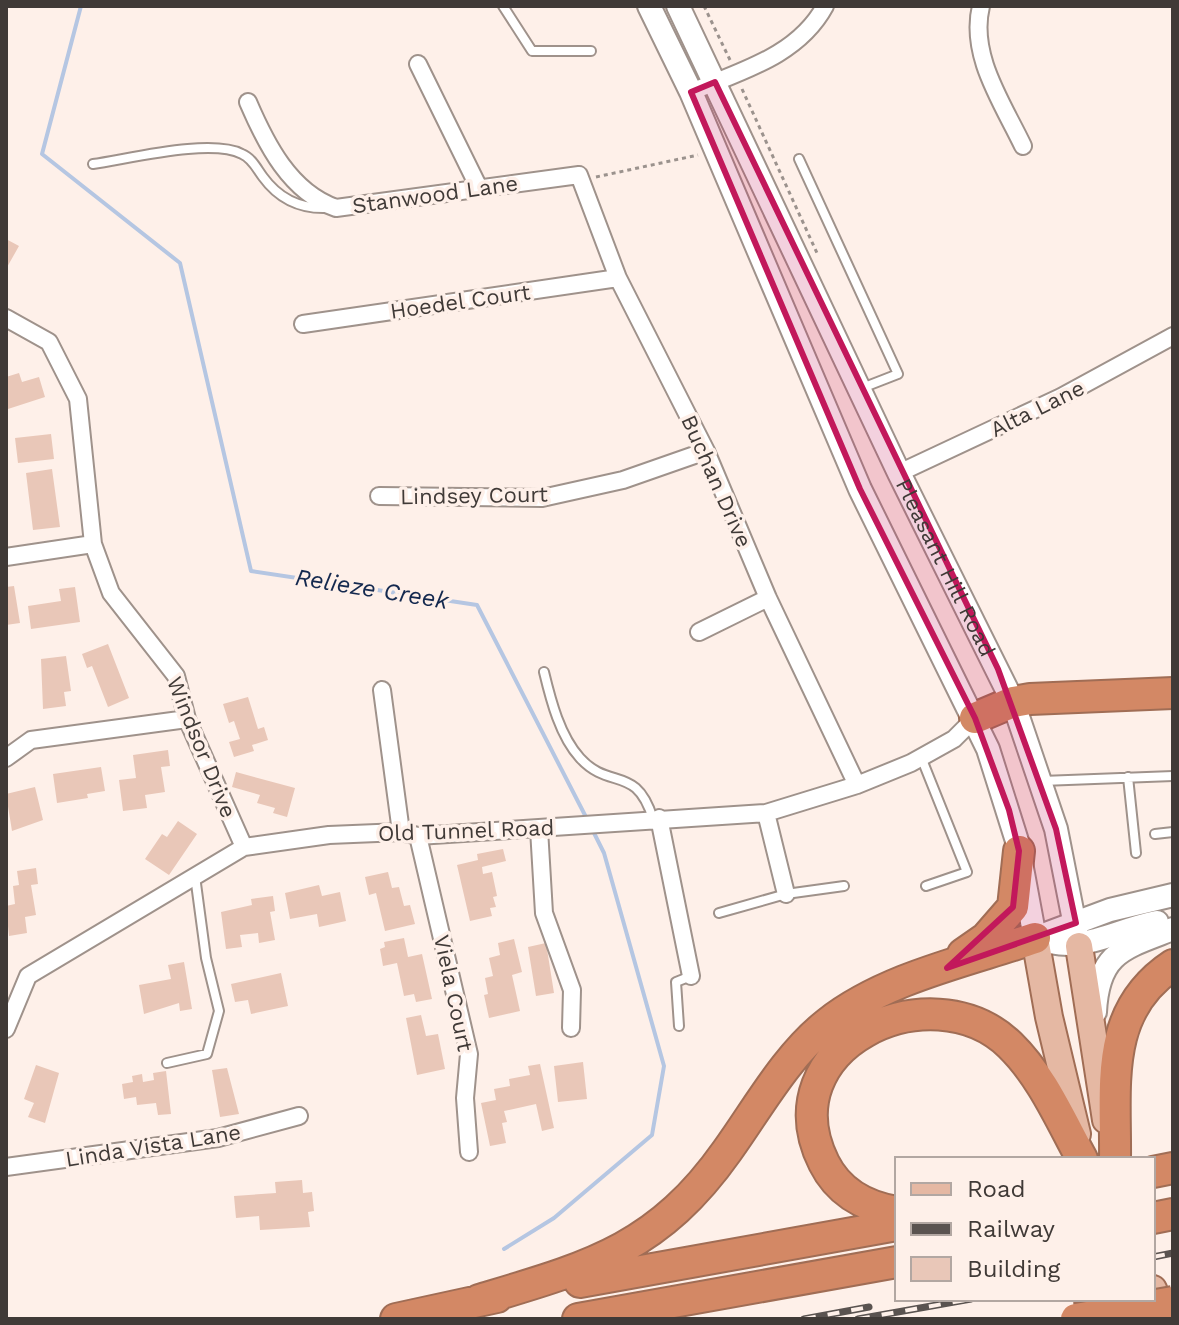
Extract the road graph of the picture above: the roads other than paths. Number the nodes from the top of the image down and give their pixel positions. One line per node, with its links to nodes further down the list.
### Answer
1 (503, 6): 6 (lane)
2 (649, 6): 9 (main road, Pleasant Hill Road)
3 (678, 6): 8 (main road, Pleasant Hill Road)
4 (825, 6): 8 (street)
5 (981, 6): 11 (street)
6 (591, 51)
7 (418, 64): 15 (street)
8 (715, 82): 9 (street); 21 (main road, Pleasant Hill Road)
9 (691, 92): 33 (main road, Pleasant Hill Road)
10 (248, 102): 16 (street, Stanwood Lane)
11 (1023, 146)
12 (799, 159): 21 (lane)
13 (93, 164): 16 (lane)
14 (580, 178): 15 (street, Stanwood Lane); 17 (street, Buchan Drive)
15 (479, 188): 16 (street, Stanwood Lane)
16 (336, 208)
17 (618, 278): 19 (street, Hoedel Court); 22 (street, Buchan Drive)
18 (6, 318): 25 (street, Windsor Drive)
19 (303, 324)
20 (1173, 336): 23 (street, Alta Lane)
21 (859, 389): 23 (main road, Pleasant Hill Road)
22 (706, 451): 24 (street, Lindsey Court); 27 (street, Buchan Drive)
23 (899, 473): 32 (main road, Pleasant Hill Road)
24 (379, 496)
25 (93, 544): 26 (street); 34 (street, Windsor Drive)
26 (6, 557)
27 (768, 598): 28 (street); 40 (street, Buchan Drive)
28 (699, 632)
29 (544, 672): 42 (lane)
30 (382, 690): 45 (street, Viela Court)
31 (1173, 693): 32 (highway)
32 (1013, 702): 33 (highway); 39 (main road, Pleasant Hill Road)
33 (975, 718): 35 (street, Old Tunnel Road); 48 (main road, Pleasant Hill Road)
34 (187, 719): 36 (street); 47 (street, Windsor Drive)
35 (921, 757): 40 (street, Old Tunnel Road); 52 (lane)
36 (6, 758)
37 (1173, 776): 38 (lane)
38 (1128, 777): 39 (lane); 49 (lane)
39 (1042, 781): 58 (main road, Pleasant Hill Road)
40 (857, 785): 41 (street, Old Tunnel Road)
41 (766, 813): 42 (street, Old Tunnel Road); 53 (street)
42 (656, 818): 43 (street, Old Tunnel Road); 62 (street)
43 (539, 829): 45 (street, Old Tunnel Road); 64 (street)
44 (1173, 832): 46 (lane)
45 (409, 834): 47 (street, Old Tunnel Road); 69 (street, Viela Court)
46 (1155, 834)
47 (244, 847): 50 (street, Old Tunnel Road)
48 (1019, 851): 59 (main road, Pleasant Hill Road); 61 (highway)
49 (1136, 853)
50 (195, 876): 65 (street, Old Tunnel Road); 67 (lane)
51 (844, 886): 53 (lane)
52 (926, 886)
53 (786, 894): 55 (lane)
54 (1173, 895): 58 (main road)
55 (719, 913)
56 (1173, 918): 58 (main road)
57 (1173, 929): 66 (main road)
58 (1078, 935): 59 (main road); 66 (main road, Pleasant Hill Road)
59 (1035, 938): 61 (highway); 71 (main road, Pleasant Hill Road)
60 (1173, 965): 73 (highway)
61 (947, 968): 79 (highway)
62 (691, 976): 63 (lane)
63 (679, 1026)
64 (571, 1028)
65 (6, 1029)
66 (1094, 1045): 72 (main road, Pleasant Hill Road)
67 (167, 1063)
68 (299, 1116): 74 (street, Linda Vista Lane)
69 (469, 1152)
70 (1082, 1157): 75 (highway)
71 (1083, 1157)
72 (1114, 1157)
73 (1114, 1157)
74 (6, 1167)
75 (895, 1211)
76 (895, 1225): 79 (highway)
77 (895, 1262): 82 (highway)
78 (1155, 1294): 84 (main road)
79 (479, 1300): 81 (highway)
80 (1173, 1302): 83 (highway, bridge)
81 (396, 1319)
82 (578, 1319)
83 (1076, 1319)
84 (1164, 1319)

